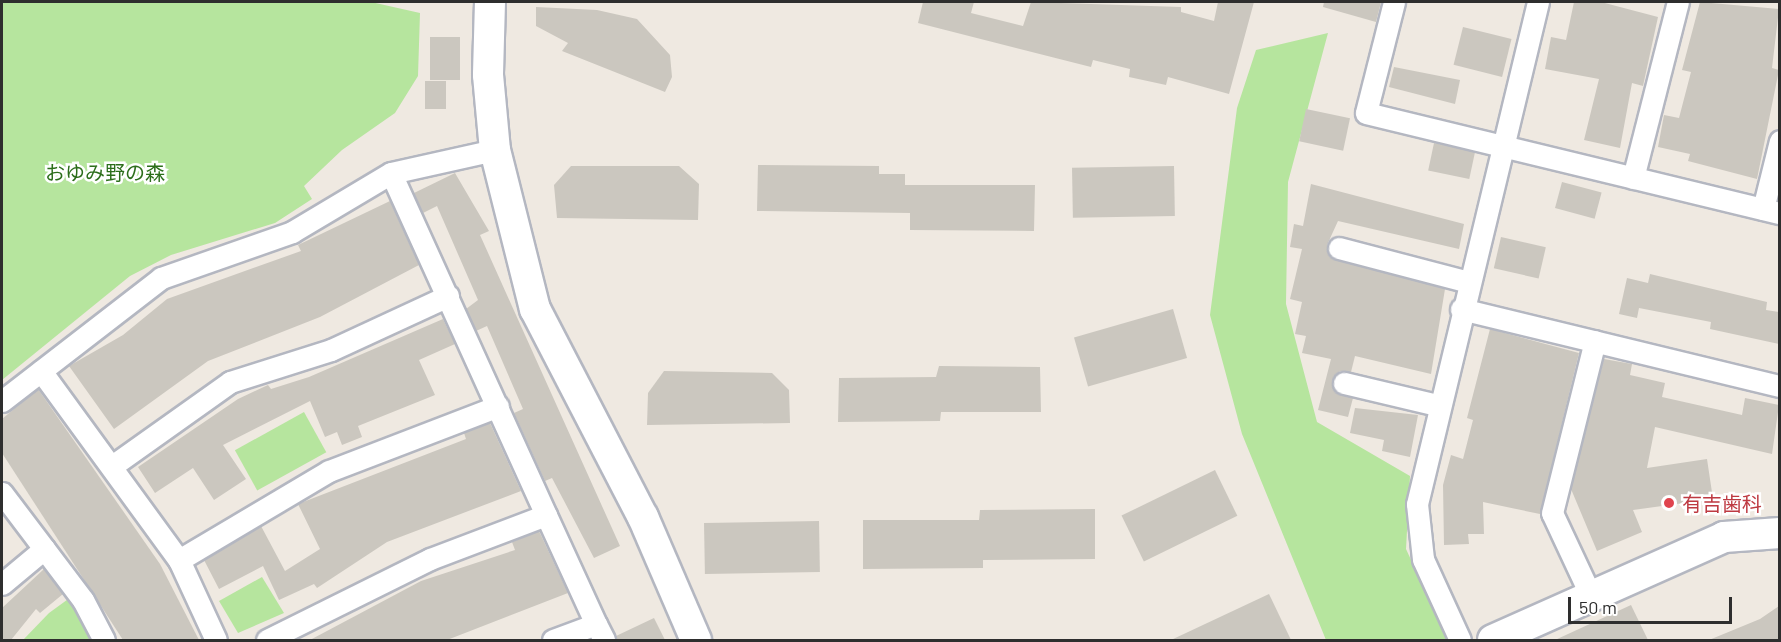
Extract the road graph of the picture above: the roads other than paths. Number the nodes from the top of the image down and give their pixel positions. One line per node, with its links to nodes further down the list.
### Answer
1 (490, 2): 7 (street)
2 (1394, 2): 6 (street)
3 (1538, 2): 6 (street)
4 (1678, 2): 9 (street)
5 (1779, 141): 10 (street)
6 (1501, 147): 9 (street); 12 (street)
7 (495, 150): 8 (street); 35 (street)
8 (391, 173): 13 (street); 16 (street)
9 (1633, 178): 10 (street)
10 (1771, 211)
11 (1339, 248): 12 (street)
12 (1469, 282): 14 (street)
13 (448, 296): 21 (street); 22 (street)
14 (1461, 309): 15 (street); 20 (street)
15 (1595, 341): 18 (street); 29 (street)
16 (41, 371): 19 (street); 22 (street)
17 (1344, 383): 20 (street)
18 (1779, 386)
19 (2, 401)
20 (1437, 405): 36 (street)
21 (498, 406): 24 (street); 27 (street)
22 (112, 466): 27 (street)
23 (2, 493): 26 (street)
24 (546, 515): 30 (street); 33 (street)
25 (1779, 533): 29 (street)
26 (44, 549): 28 (street); 31 (street)
27 (179, 560): 32 (street)
28 (2, 584)
29 (1590, 594): 37 (street)
30 (600, 632): 34 (street)
31 (104, 640)
32 (216, 640)
33 (267, 640)
34 (553, 640)
35 (696, 640)
36 (1460, 640)
37 (1493, 640)

